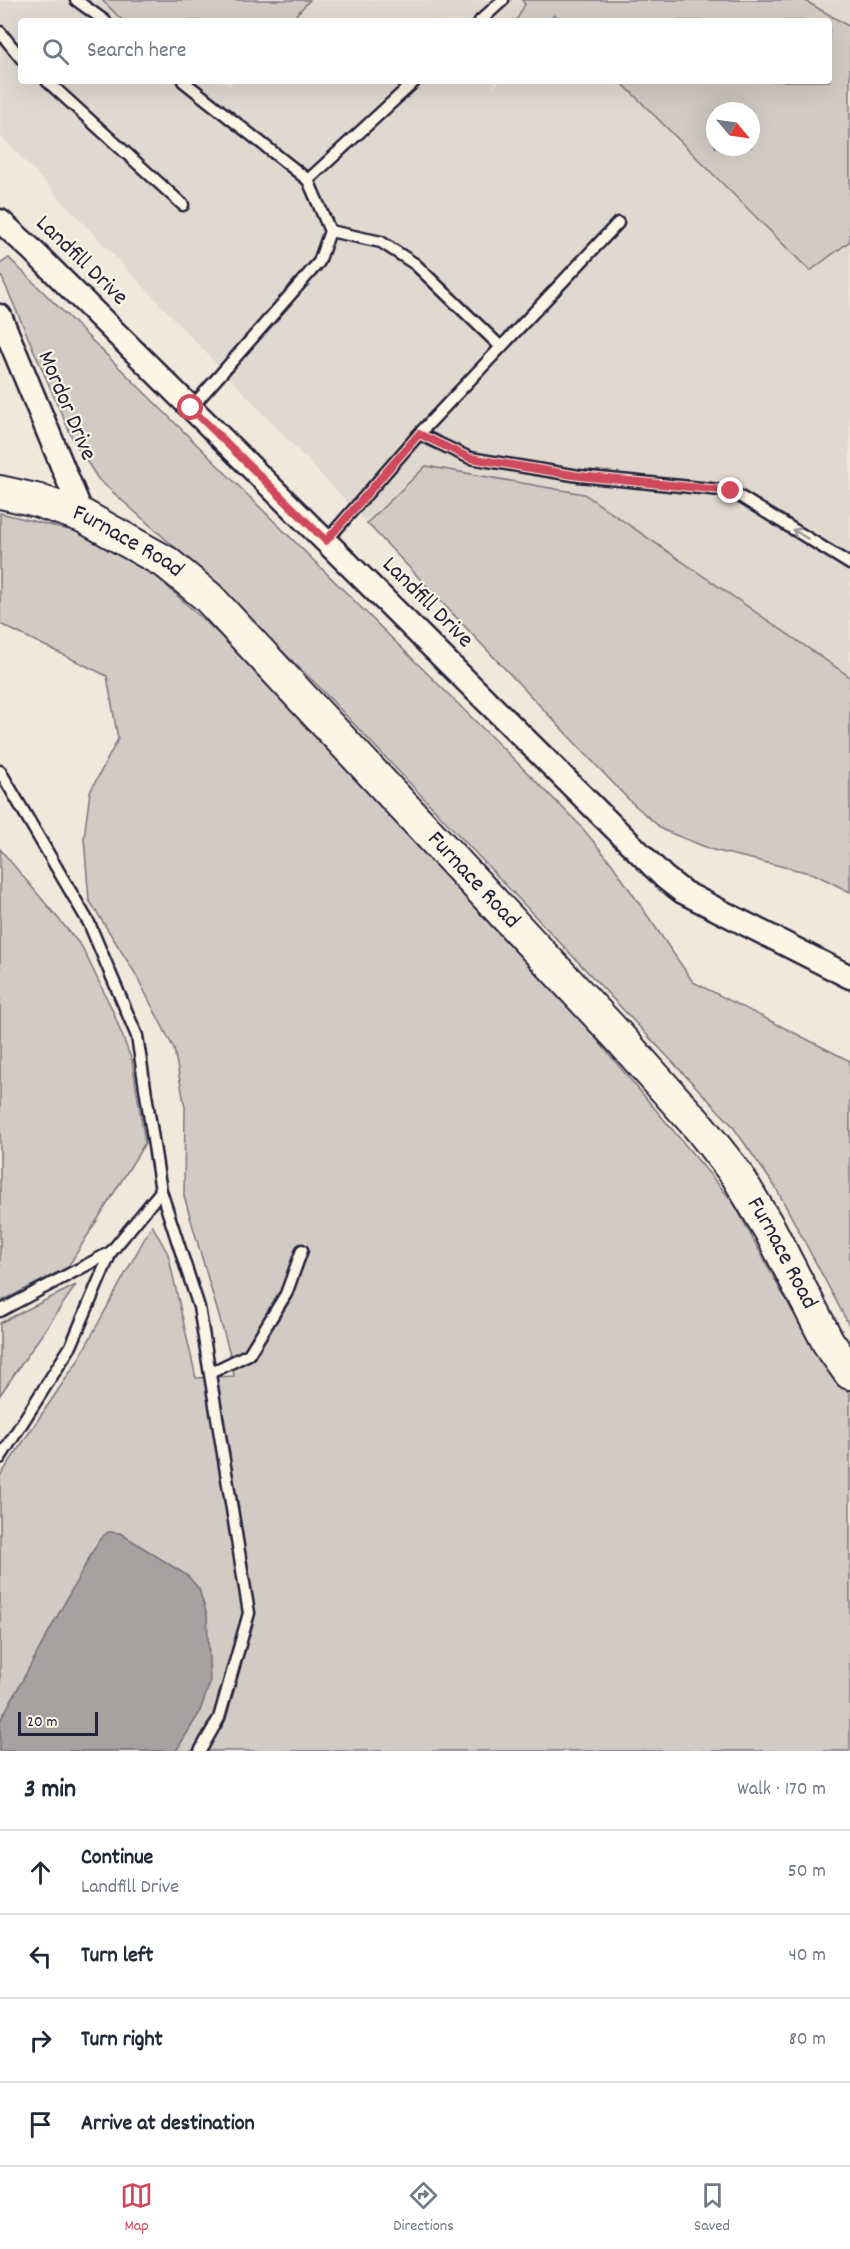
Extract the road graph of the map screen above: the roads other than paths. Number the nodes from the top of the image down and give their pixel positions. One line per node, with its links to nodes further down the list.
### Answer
1 (76, 0): 3 (lane)
2 (503, 0): 4 (lane)
3 (101, 18)
4 (483, 18)
5 (0, 32): 6 (lane)
6 (18, 54)
7 (49, 84): 11 (lane)
8 (187, 84): 10 (lane)
9 (412, 84): 10 (lane)
10 (308, 180): 14 (lane)
11 (183, 205)
12 (0, 221): 17 (street, Landfill Drive)
13 (618, 223): 16 (lane)
14 (330, 231): 16 (lane); 17 (lane)
15 (0, 316): 20 (street, Mordor Drive)
16 (501, 347): 18 (lane)
17 (191, 408): 21 (street, Landfill Drive)
18 (419, 434): 21 (lane); 22 (lane, one-way to 18)
19 (0, 492): 20 (main road, Furnace Road)
20 (83, 516): 30 (main road, Furnace Road)
21 (326, 541): 24 (street, Landfill Drive)
22 (850, 564)
23 (0, 771): 25 (lane)
24 (850, 977)
25 (160, 1191): 27 (lane); 29 (lane)
26 (302, 1250): 29 (lane)
27 (111, 1252): 28 (lane); 31 (lane)
28 (0, 1311)
29 (210, 1373): 32 (lane)
30 (850, 1373)
31 (0, 1458)
32 (200, 1751)

